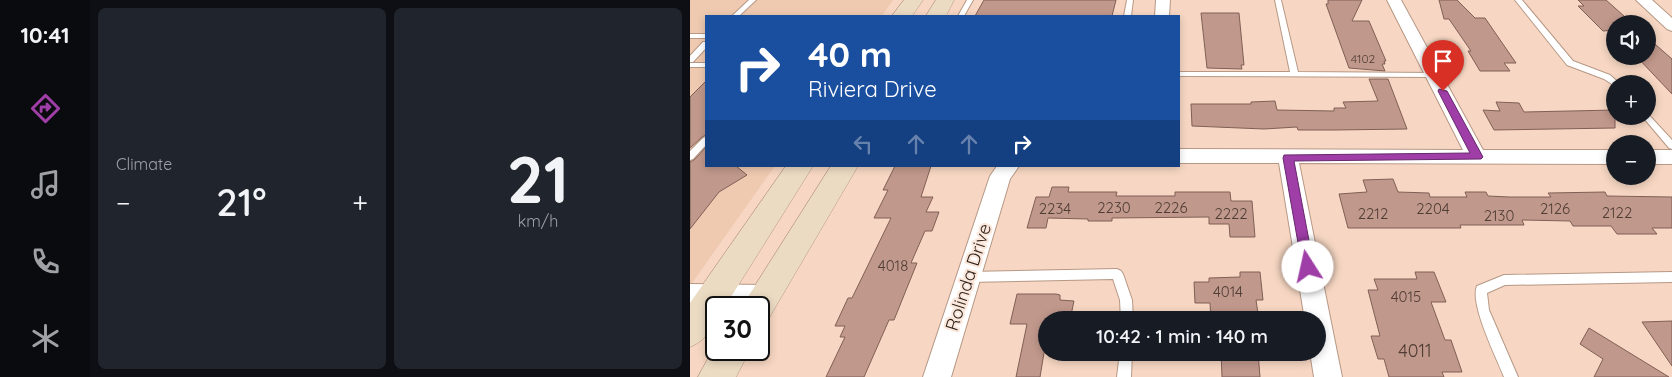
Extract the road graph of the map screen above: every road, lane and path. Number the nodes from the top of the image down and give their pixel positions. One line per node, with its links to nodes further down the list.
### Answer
1 (753, 0): 11 (lane)
2 (914, 0): 12 (main road)
3 (945, 0): 13 (main road)
4 (970, 0): 14 (lane)
5 (1130, 0): 15 (lane)
6 (1163, 0): 16 (street)
7 (1278, 0): 24 (lane)
8 (1394, 0): 26 (street)
9 (1518, 0): 27 (lane)
10 (1643, 0): 17 (street)
11 (737, 15)
12 (903, 15)
13 (937, 15)
14 (961, 15)
15 (1128, 15)
16 (1162, 15)
17 (1672, 26)
18 (690, 36): 19 (lane)
19 (705, 36)
20 (705, 45): 21 (lane)
21 (690, 60)
22 (690, 65): 23 (lane)
23 (705, 66)
24 (1294, 73): 25 (lane); 26 (lane)
25 (1180, 74)
26 (1434, 75): 33 (street)
27 (1606, 76)
28 (1654, 125): 30 (lane)
29 (705, 141): 32 (lane)
30 (1672, 146)
31 (1180, 156): 37 (street)
32 (690, 157)
33 (1477, 157): 34 (street); 37 (street)
34 (1606, 157)
35 (1656, 157): 36 (street)
36 (1672, 157)
37 (1288, 158): 53 (street)
38 (799, 167): 43 (main road)
39 (843, 167): 45 (main road)
40 (1005, 171): 41 (street, Rolinda Drive)
41 (968, 277): 46 (lane); 51 (street, Rolinda Drive)
42 (1672, 277): 54 (lane)
43 (702, 294): 44 (street); 47 (main road)
44 (717, 296)
45 (765, 296)
46 (1127, 311)
47 (690, 331)
48 (725, 361): 50 (main road)
49 (1125, 361): 52 (lane)
50 (716, 377)
51 (937, 377)
52 (1124, 377)
53 (1328, 377)
54 (1511, 377)

